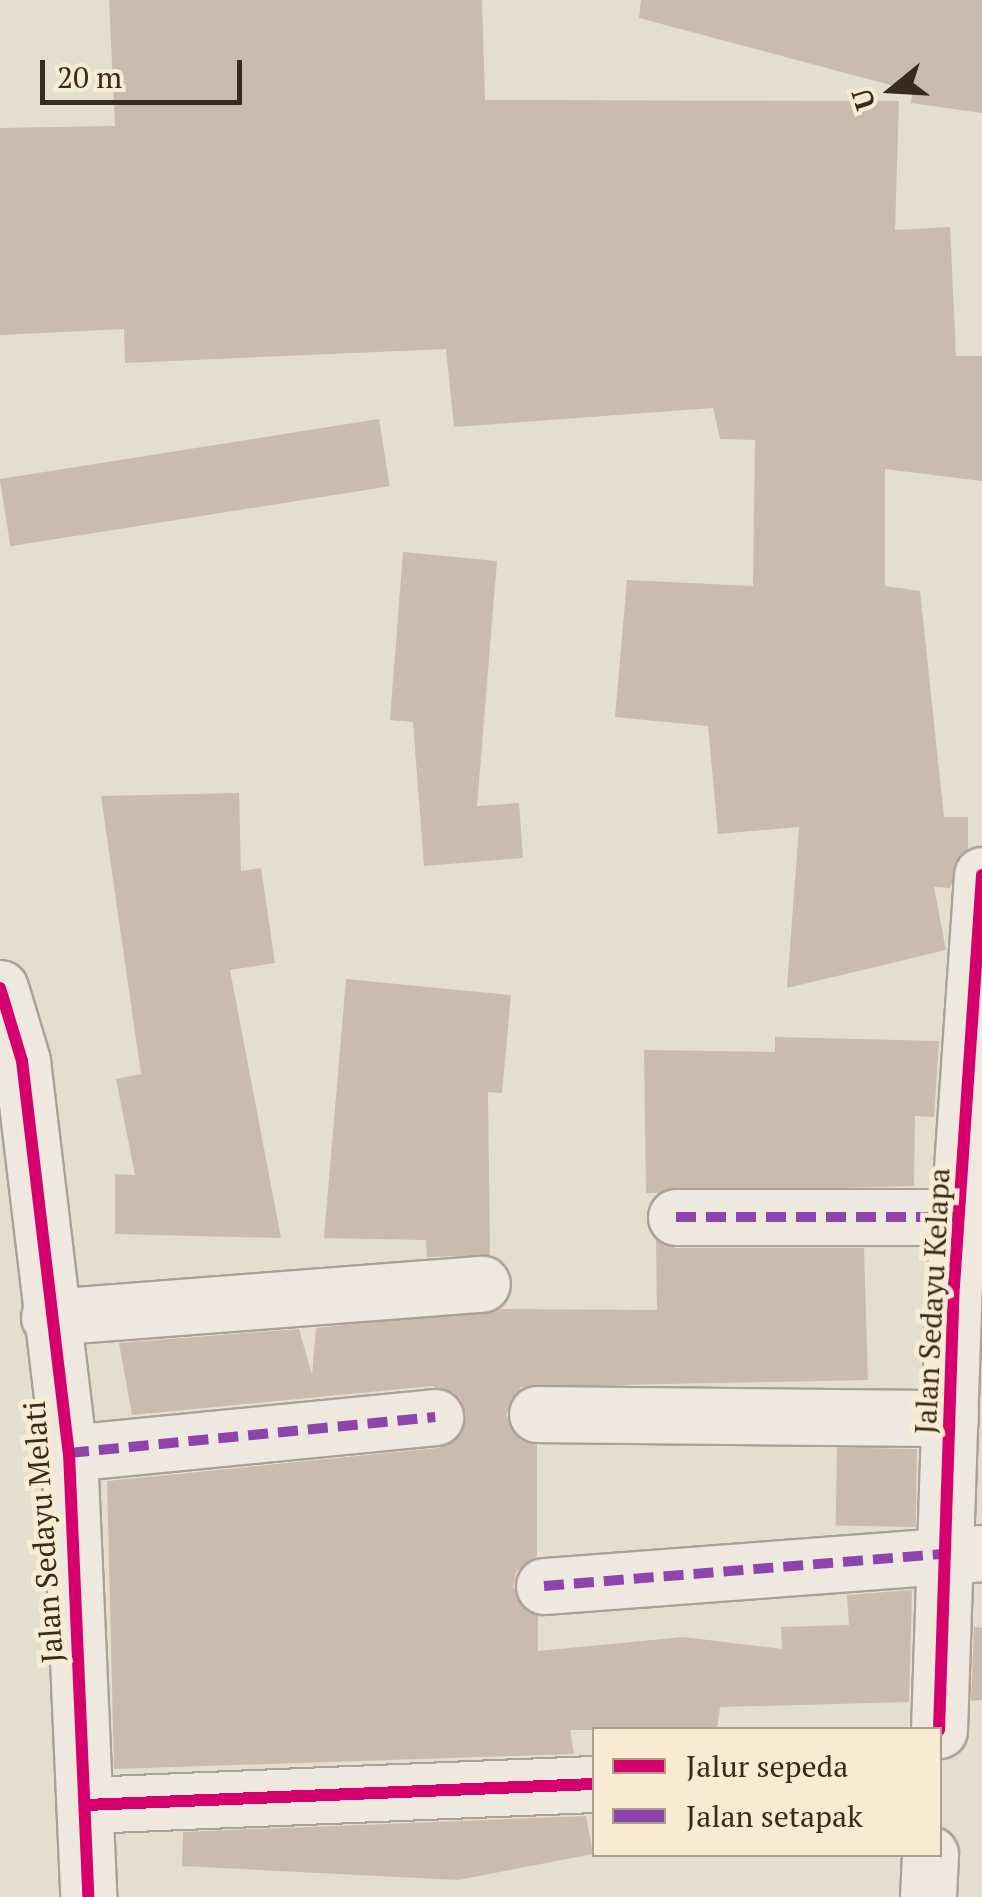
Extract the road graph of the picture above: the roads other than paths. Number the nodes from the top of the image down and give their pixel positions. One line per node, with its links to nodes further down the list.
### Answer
1 (982, 874): 5 (street, Jalan Sedayu Kelapa)
2 (0, 988): 3 (street, Jalan Sedayu Melati)
3 (17, 1188): 7 (street, Jalan Sedayu Melati)
4 (676, 1217): 5 (street)
5 (959, 1217): 10 (street, Jalan Sedayu Kelapa)
6 (482, 1284): 7 (street)
7 (49, 1317): 11 (street, Jalan Sedayu Melati)
8 (538, 1414): 10 (street)
9 (434, 1417): 11 (street)
10 (950, 1418): 12 (street, Jalan Sedayu Kelapa)
11 (69, 1453): 16 (street, Jalan Sedayu Melati)
12 (966, 1553): 13 (street); 14 (street, Jalan Sedayu Kelapa)
13 (544, 1586)
14 (939, 1727)
15 (592, 1784): 16 (street)
16 (86, 1804): 17 (street, Jalan Sedayu Melati)
17 (88, 1897)

